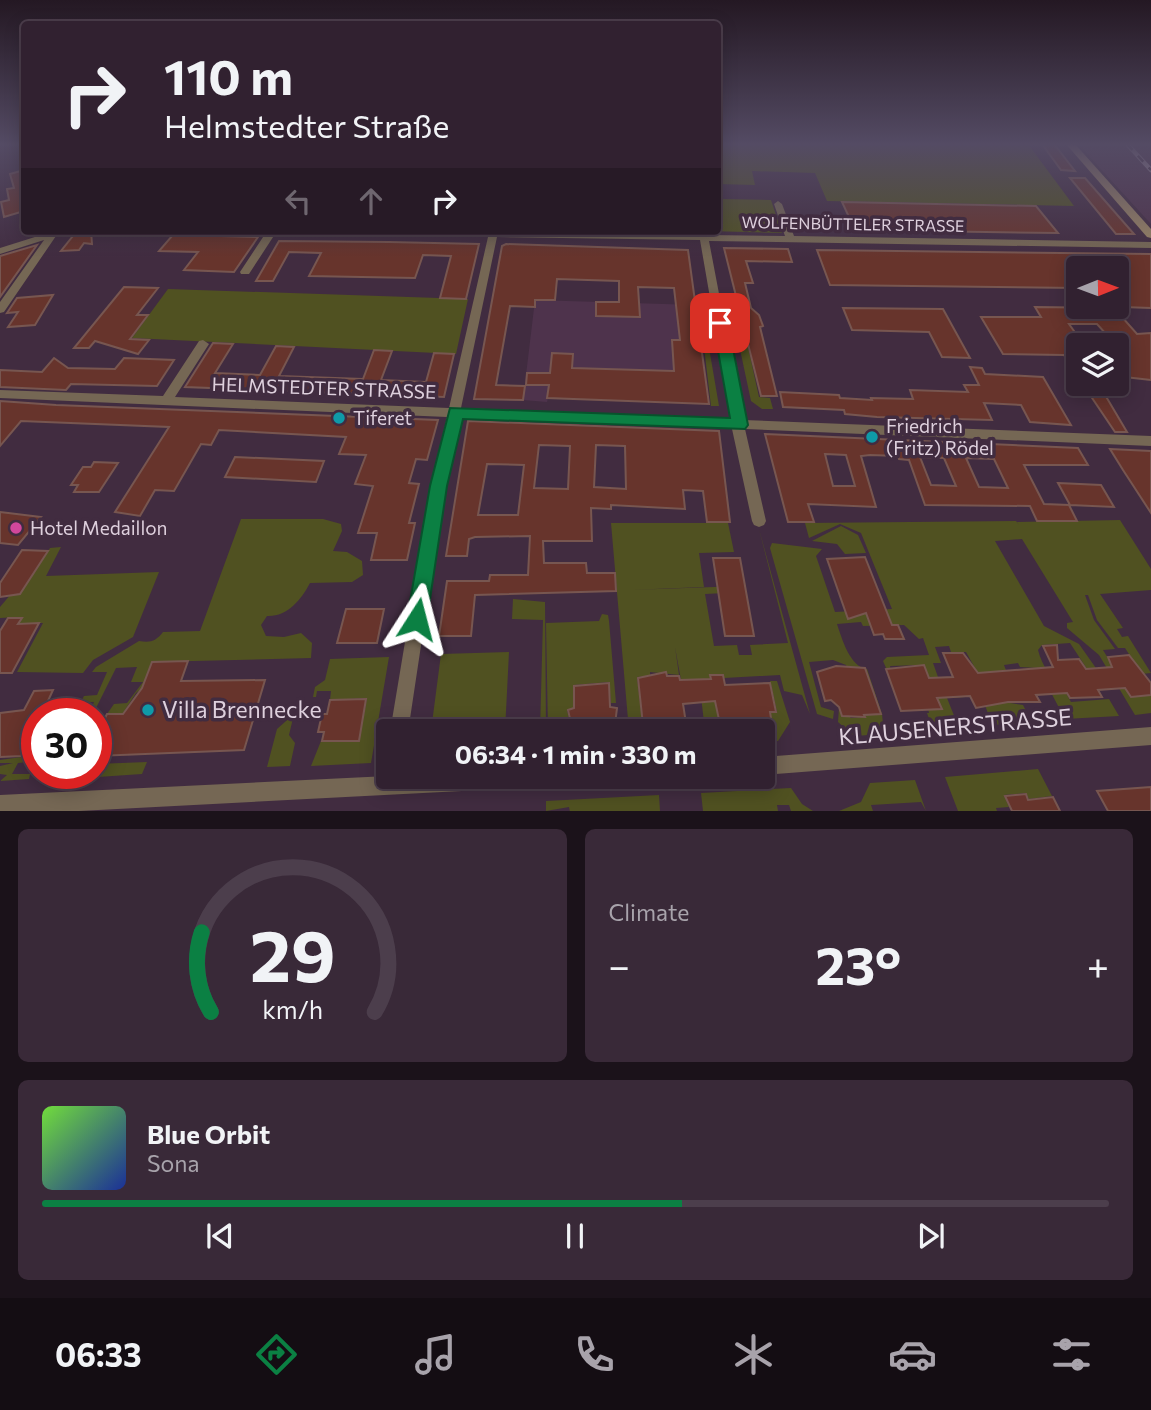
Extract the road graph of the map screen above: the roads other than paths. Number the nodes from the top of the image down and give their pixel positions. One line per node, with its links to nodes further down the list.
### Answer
1 (1104, 182): 7 (main road)
2 (778, 204): 9 (street)
3 (269, 235): 12 (street)
4 (493, 235): 17 (street)
5 (704, 235): 18 (street)
6 (721, 235): 9 (street, WOLFENBÜTTELER STRASSE)
7 (1151, 235)
8 (52, 236): 11 (street); 13 (street)
9 (790, 238): 10 (street, WOLFENBÜTTELER STRASSE)
10 (1151, 245)
11 (0, 251)
12 (245, 272)
13 (0, 310)
14 (203, 344): 16 (street)
15 (0, 394): 16 (street, HELMSTEDTER STRASSE)
16 (166, 401): 17 (street, HELMSTEDTER STRASSE)
17 (456, 413): 18 (street, HELMSTEDTER STRASSE); 21 (street)
18 (739, 425): 19 (street, HELMSTEDTER STRASSE); 20 (street)
19 (1151, 441)
20 (759, 521)
21 (401, 719)
22 (1151, 736): 23 (street, KLAUSENERSTRASSE)
23 (775, 765)
24 (376, 782): 25 (street)
25 (0, 805)

